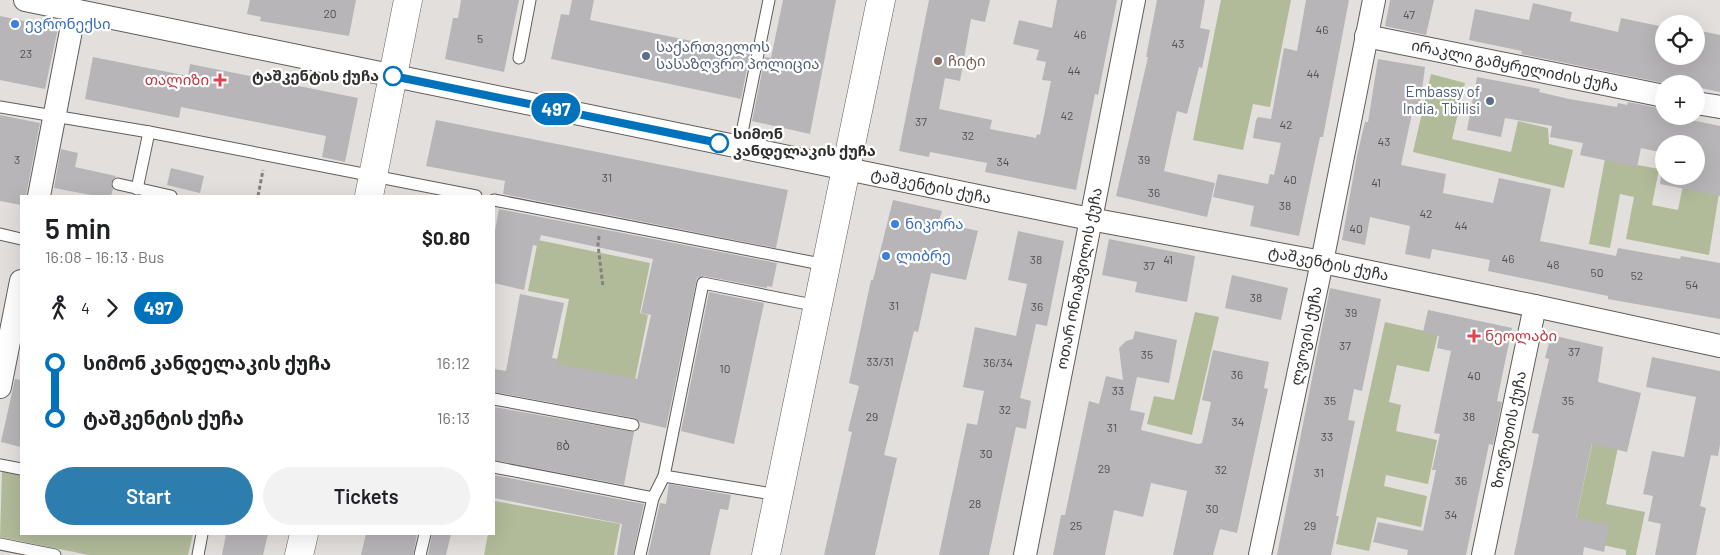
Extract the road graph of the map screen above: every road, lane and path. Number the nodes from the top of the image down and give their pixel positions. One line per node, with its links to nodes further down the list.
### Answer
1 (25, 0): 8 (street, ტაშკენტის ქუჩა)
2 (408, 0): 11 (main road)
3 (530, 0): 10 (lane)
4 (769, 0): 18 (lane)
5 (881, 0): 19 (main road)
6 (1134, 0): 29 (street, ოთარ ონიაშვილის ქუჩა)
7 (1374, 0): 9 (street, ლვოვის ქუჩა)
8 (75, 10): 11 (street, ტაშკენტის ქუჩა); 16 (street)
9 (1366, 36): 12 (street, ირაკლი გამყრელიძის ქუჩა); 33 (street, ლვოვის ქუჩა)
10 (519, 58)
11 (393, 76): 18 (street, ტაშკენტის ქუჩა); 22 (main road)
12 (1655, 94)
13 (1705, 105): 15 (street)
14 (0, 108): 16 (lane)
15 (1720, 108)
16 (54, 117): 17 (lane); 24 (street)
17 (149, 132): 22 (lane); 23 (lane)
18 (739, 147): 19 (street, ტაშკენტის ქუჩა)
19 (846, 169): 29 (street, ტაშკენტის ქუჩა); 34 (main road)
20 (261, 180): 26 (path)
21 (118, 184): 23 (lane)
22 (371, 186): 27 (lane)
23 (137, 189): 25 (lane)
24 (39, 195)
25 (166, 195)
26 (258, 195)
27 (466, 195)
28 (495, 202): 30 (lane)
29 (1090, 219): 33 (street, ტაშკენტის ქუჩა); 59 (street, ოთარ ონიაშვილის ქუჩა)
30 (602, 221): 34 (lane); 36 (path)
31 (0, 234): 32 (lane)
32 (20, 238)
33 (1322, 262): 38 (street, ტაშკენტის ქუჩა); 60 (street, ლვოვის ქუჩა)
34 (826, 265): 37 (main road)
35 (20, 286): 40 (street)
36 (603, 287)
37 (818, 306): 46 (lane); 47 (main road)
38 (1535, 306): 39 (street, ტაშკენტის ქუჩა); 61 (street, ზოვრეთის ქუჩა)
39 (1720, 346)
40 (0, 387)
41 (495, 399): 42 (lane)
42 (633, 425)
43 (0, 465): 45 (lane)
44 (495, 467): 48 (lane)
45 (20, 469)
46 (664, 476): 47 (lane); 48 (lane)
47 (778, 495): 58 (main road)
48 (653, 498): 57 (lane)
49 (202, 535): 54 (lane)
50 (304, 535): 55 (main road)
51 (425, 535): 56 (lane)
52 (0, 544): 53 (lane)
53 (56, 555)
54 (198, 555)
55 (299, 555)
56 (420, 555)
57 (640, 555)
58 (766, 555)
59 (1025, 555)
60 (1260, 555)
61 (1483, 555)

